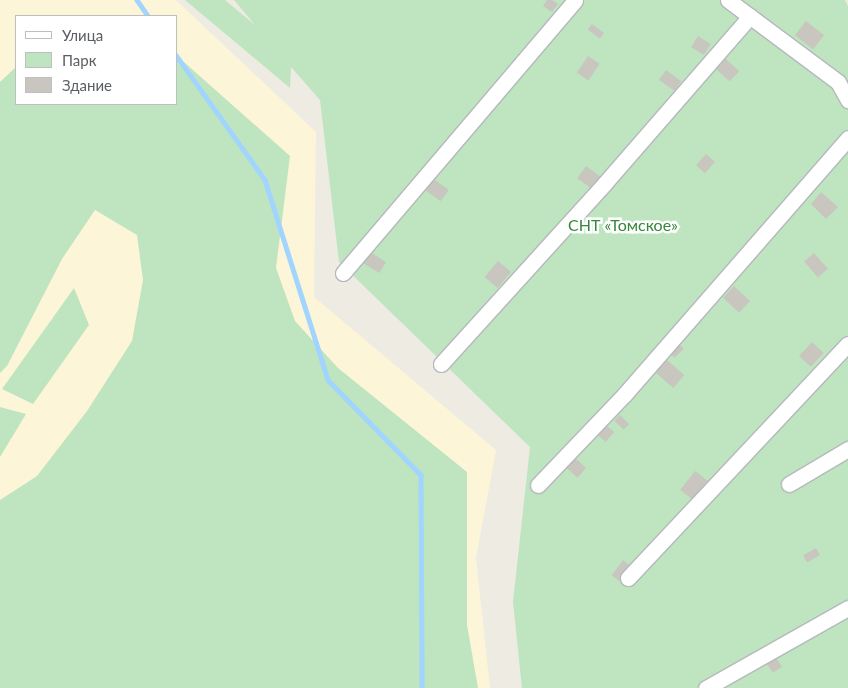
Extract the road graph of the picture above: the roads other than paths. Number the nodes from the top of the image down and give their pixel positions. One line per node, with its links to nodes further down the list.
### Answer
1 (575, 0): 6 (street)
2 (728, 0): 3 (street)
3 (750, 16): 4 (street); 8 (street)
4 (848, 100)
5 (848, 138): 11 (street)
6 (343, 273)
7 (848, 344): 12 (street)
8 (441, 364)
9 (848, 449): 10 (street)
10 (789, 484)
11 (538, 485)
12 (628, 578)
13 (848, 608): 14 (street)
14 (706, 688)

